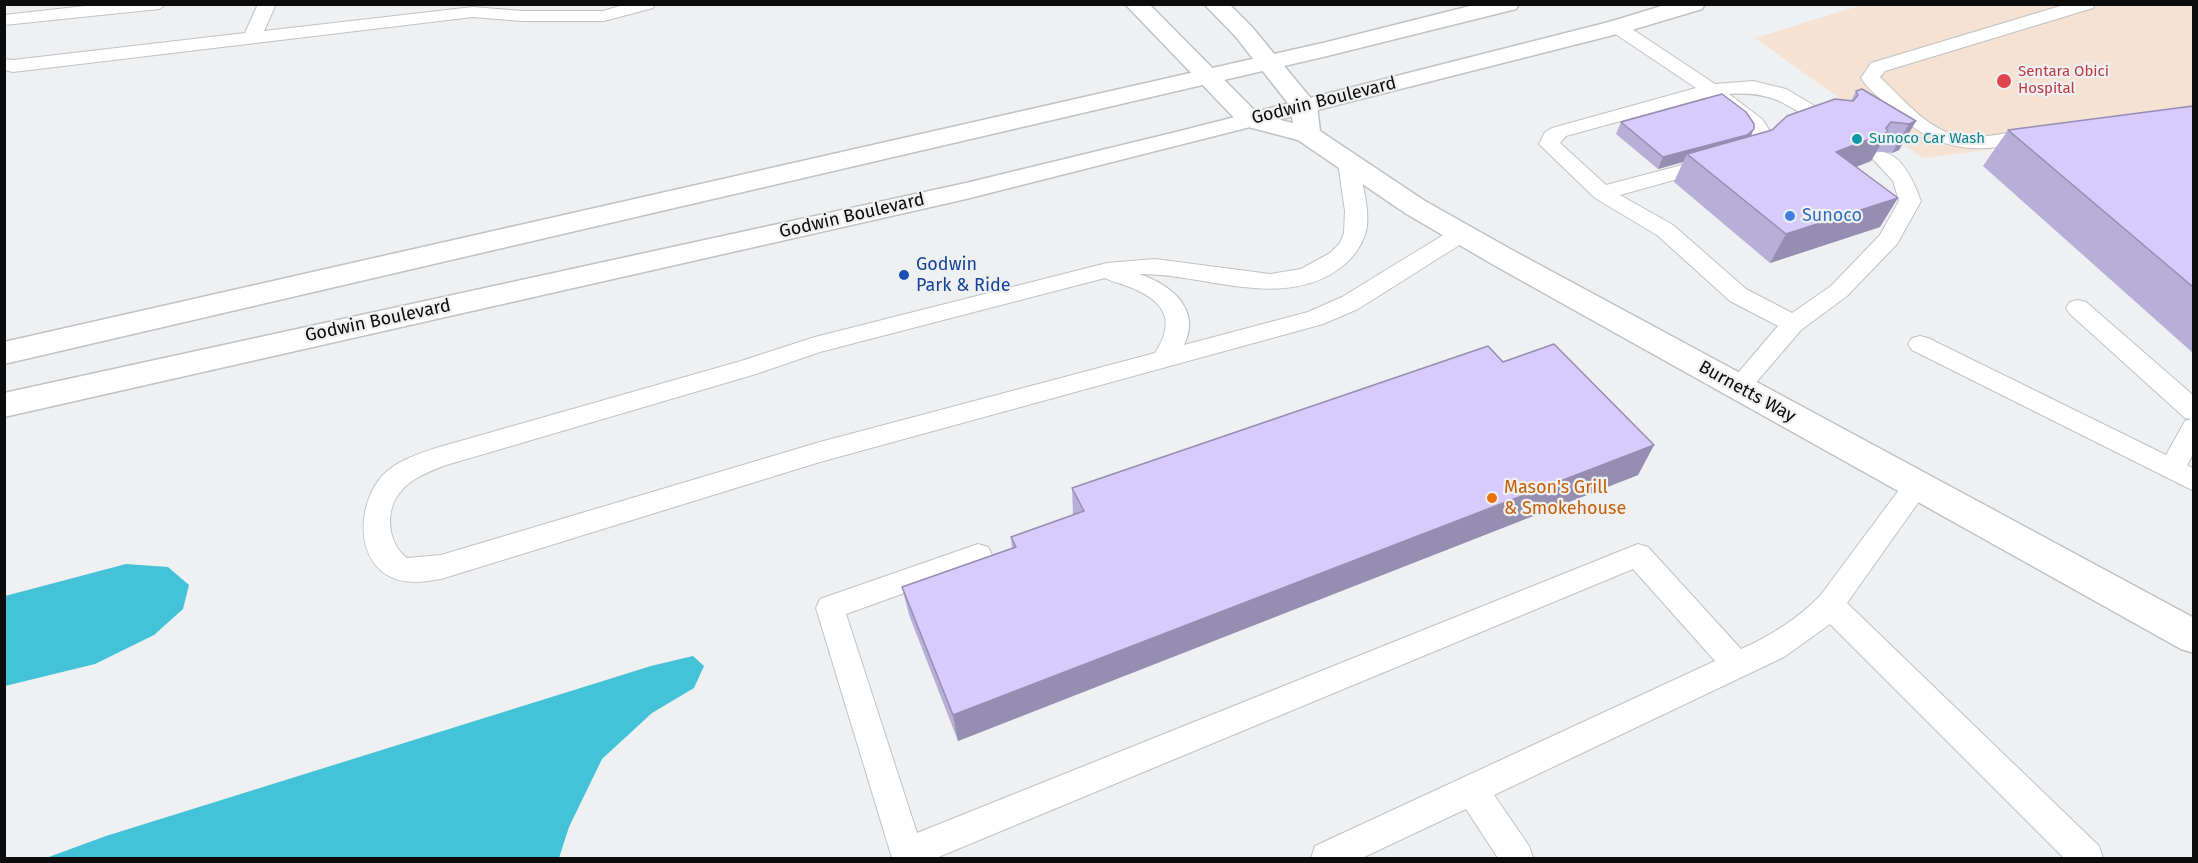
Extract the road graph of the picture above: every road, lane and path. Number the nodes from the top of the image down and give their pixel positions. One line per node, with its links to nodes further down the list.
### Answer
1 (159, 4): 10 (lane)
2 (267, 4): 12 (lane)
3 (647, 4): 9 (lane)
4 (1136, 4): 15 (main road)
5 (1215, 4): 13 (main road)
6 (1508, 4): 13 (main road)
7 (1694, 4): 11 (main road, Godwin Boulevard)
8 (2087, 4): 20 (lane)
9 (477, 8): 12 (lane)
10 (4, 20)
11 (1617, 27): 16 (lane); 17 (main road, Godwin Boulevard)
12 (252, 38): 14 (lane)
13 (1268, 63): 15 (main road); 17 (main road)
14 (4, 64)
15 (1208, 76): 18 (main road); 30 (main road)
16 (1711, 90): 19 (lane); 24 (lane); 24 (lane)
17 (1304, 106): 18 (main road, Godwin Boulevard); 21 (main road)
18 (1250, 120): 21 (main road, Burnetts Way); 33 (main road, Godwin Boulevard)
19 (1830, 123)
20 (2054, 132)
21 (1307, 135): 23 (main road, Burnetts Way)
22 (1881, 157): 28 (lane)
23 (1348, 163): 25 (main road, Burnetts Way); 26 (lane)
24 (1602, 193): 28 (lane)
25 (1461, 234): 31 (lane); 32 (main road, Burnetts Way)
26 (1104, 271): 31 (lane); 31 (lane)
27 (2078, 308): 36 (lane)
28 (1793, 324): 32 (lane)
29 (1920, 344): 38 (lane)
30 (4, 353)
31 (1164, 358)
32 (1738, 387): 39 (main road, Burnetts Way)
33 (46, 395): 34 (main road, Godwin Boulevard); 35 (main road)
34 (4, 405)
35 (4, 410)
36 (2193, 411)
37 (2193, 428): 38 (lane)
38 (2182, 475)
39 (1916, 486): 41 (lane); 42 (main road, Burnetts Way)
40 (978, 555): 45 (lane)
41 (1830, 605): 43 (lane); 48 (lane)
42 (2193, 638)
43 (1737, 665): 44 (lane); 45 (lane)
44 (1472, 790): 46 (lane); 47 (lane)
45 (908, 856)
46 (1327, 858)
47 (1517, 858)
48 (2086, 858)

